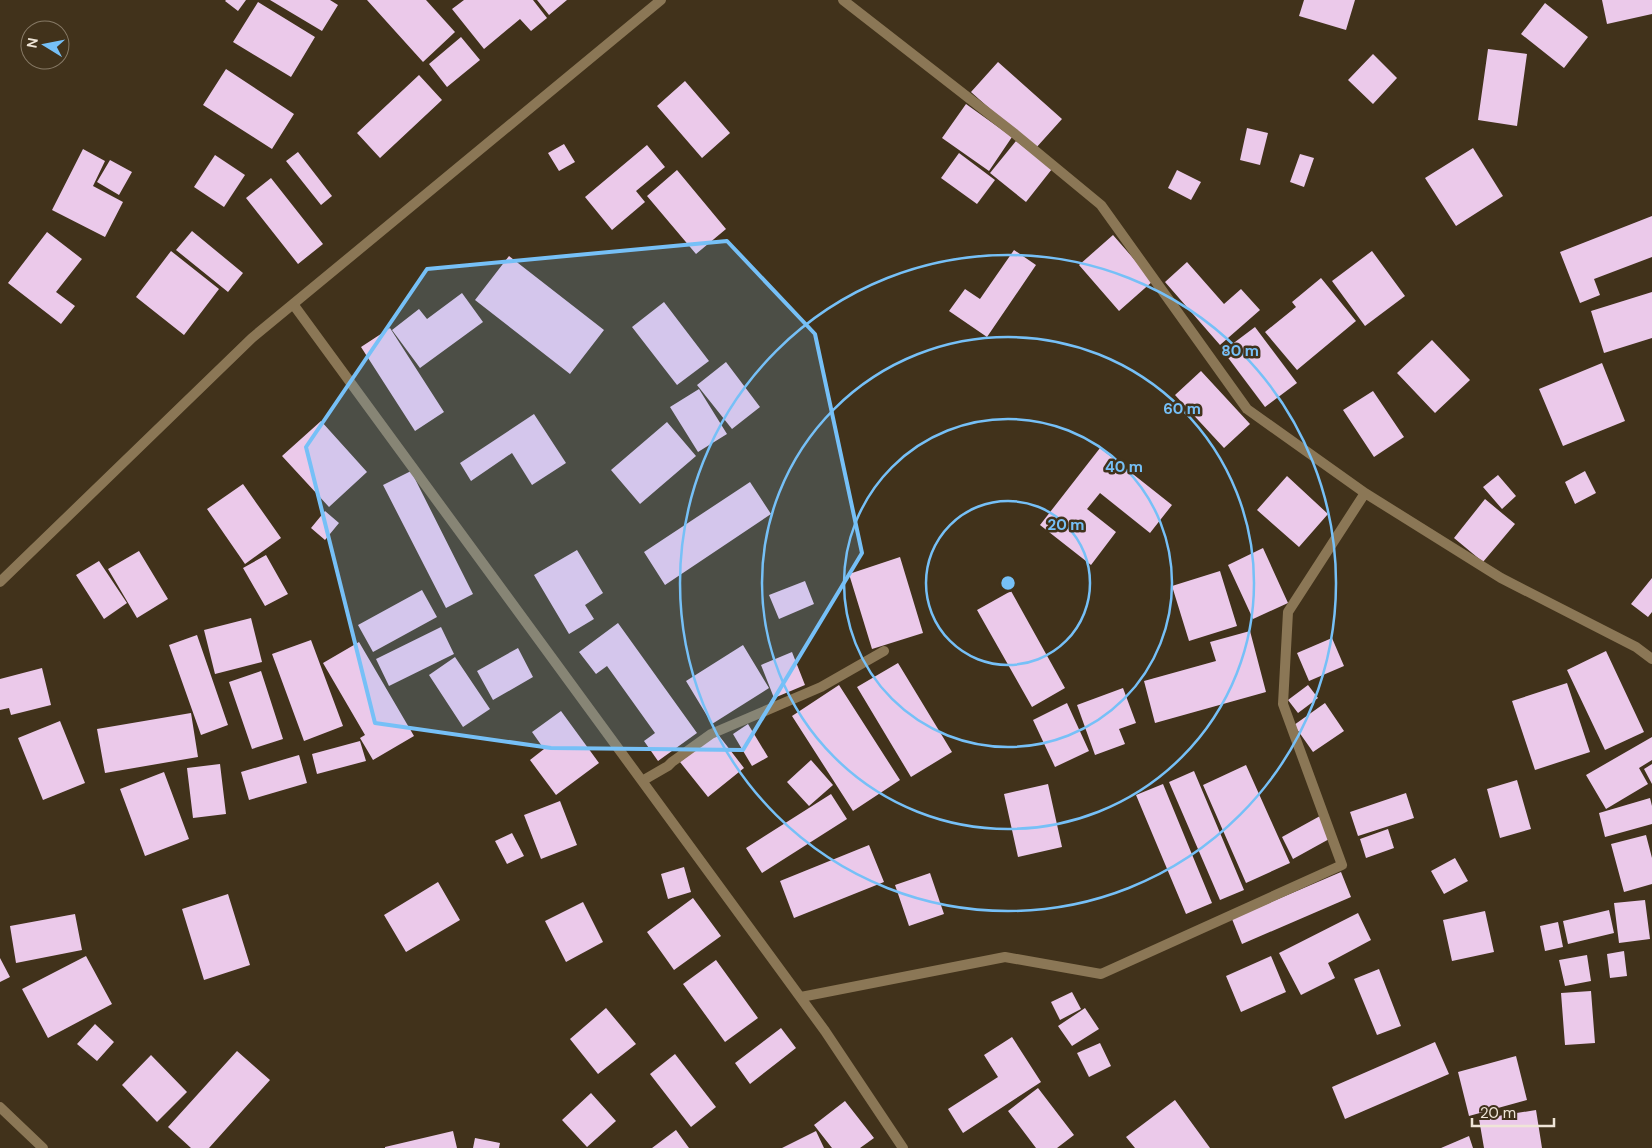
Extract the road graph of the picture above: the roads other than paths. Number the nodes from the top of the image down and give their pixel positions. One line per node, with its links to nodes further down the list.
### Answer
1 (661, 0): 3 (street)
2 (843, 0): 4 (street)
3 (293, 304): 5 (street); 8 (street)
4 (1365, 493): 7 (street); 9 (street)
5 (0, 582)
6 (884, 651): 8 (street)
7 (1652, 659)
8 (642, 781): 9 (street)
9 (801, 997): 12 (street)
10 (0, 1107): 11 (street)
11 (43, 1148)
12 (903, 1148)

